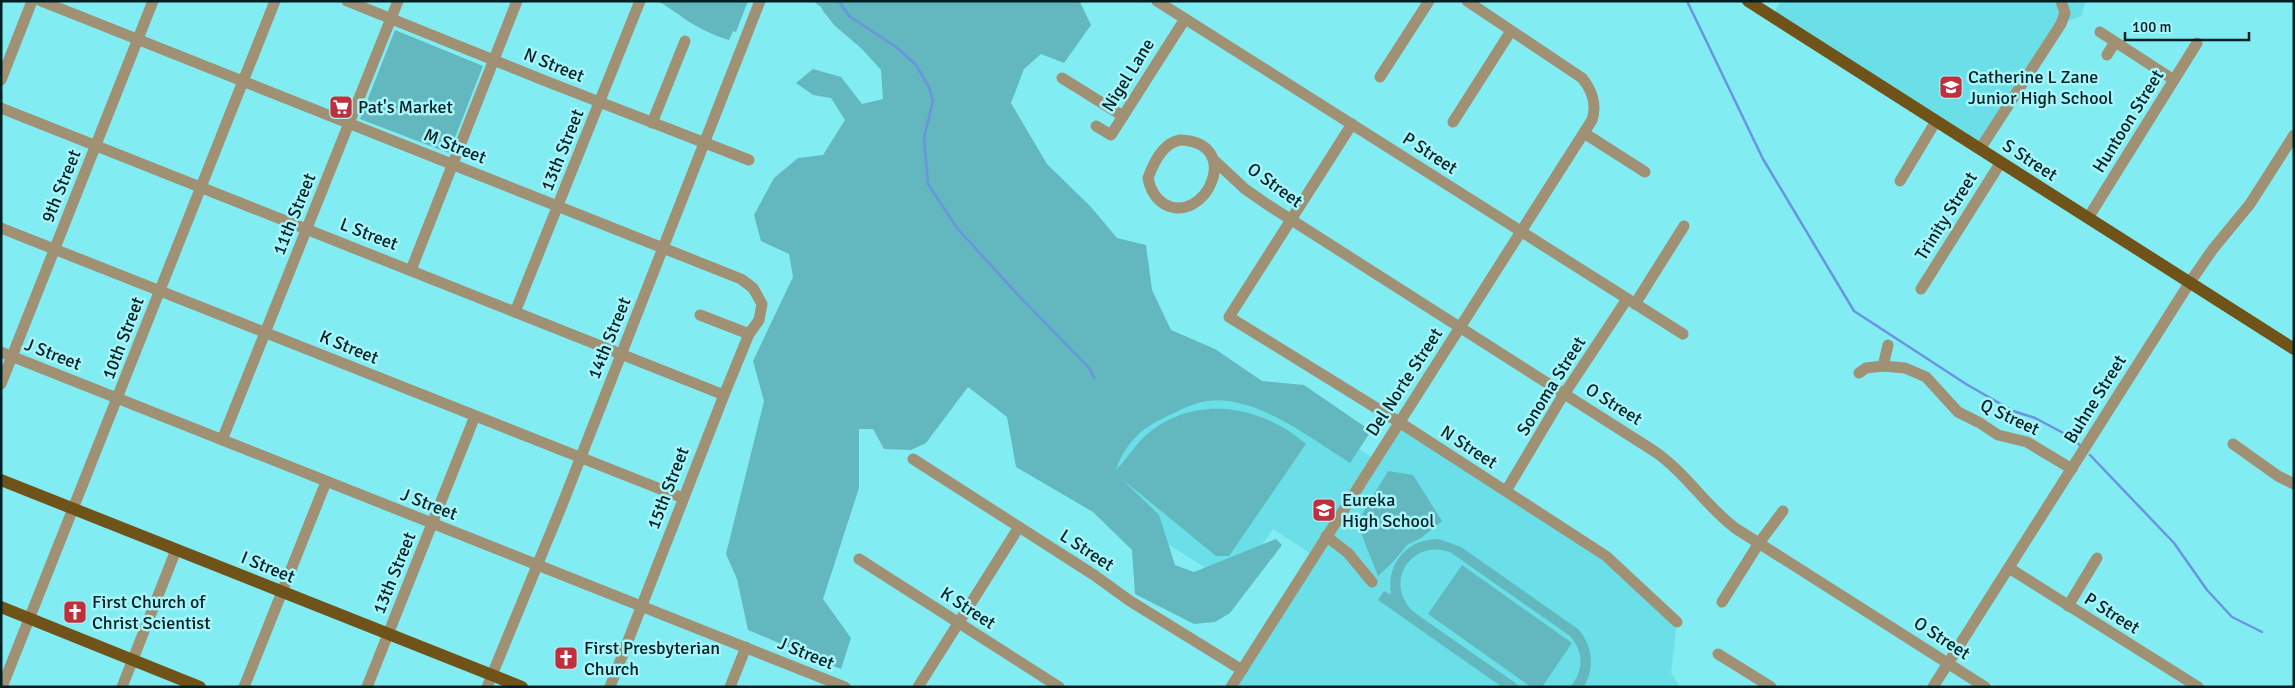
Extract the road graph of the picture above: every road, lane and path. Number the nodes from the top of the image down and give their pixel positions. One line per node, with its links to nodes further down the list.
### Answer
1 (32, 1): 27 (street)
2 (41, 1): 19 (street, M Street)
3 (153, 1): 19 (street, 9th Street)
4 (275, 1): 29 (street, 10th Street)
5 (348, 1): 15 (street, N Street)
6 (398, 1): 15 (street, 11th Street)
7 (517, 1): 24 (street)
8 (640, 1): 30 (street, 13th Street)
9 (760, 1): 41 (street, 14th Street)
10 (1157, 1): 16 (street, P Street)
11 (1429, 1): 25 (street)
12 (1467, 1): 17 (street)
13 (1748, 1): 33 (main road, S Street)
14 (2061, 1): 43 (street)
15 (392, 18): 24 (street, N Street); 35 (street, 11th Street)
16 (1185, 19): 32 (street, Nigel Lane); 37 (street, P Street)
17 (1511, 31): 34 (street); 39 (street, Del Norte Street)
18 (2100, 32): 21 (street)
19 (138, 39): 29 (street, M Street); 42 (street, 9th Street)
20 (685, 41): 36 (street)
21 (2115, 42): 23 (street); 28 (street)
22 (2197, 43): 28 (street, Huntoon Street)
23 (2107, 55)
24 (494, 60): 30 (street, N Street); 47 (street)
25 (1380, 77)
26 (1062, 78): 32 (street)
27 (1, 80)
28 (2174, 80): 52 (street, Huntoon Street)
29 (244, 82): 35 (street, M Street); 50 (street, 10th Street)
30 (600, 102): 36 (street, N Street); 51 (street, 13th Street)
31 (1, 108): 42 (street, L Street)
32 (1123, 116): 38 (street, Nigel Lane)
33 (1936, 121): 43 (main road, S Street); 49 (street)
34 (1453, 122)
35 (349, 123): 47 (street, M Street); 56 (street, 11th Street)
36 (652, 123): 41 (street, N Street)
37 (1352, 124): 53 (street); 57 (street, P Street)
38 (1096, 126)
39 (1584, 133): 48 (street); 57 (street, Del Norte Street)
40 (2294, 135): 61 (street, Buhne Street)
41 (704, 142): 44 (street, N Street); 58 (street, 14th Street)
42 (96, 145): 50 (street, L Street); 59 (street, 9th Street)
43 (1980, 149): 46 (main road, S Street)
44 (749, 160)
45 (1215, 161): 45 (street); 53 (street, O Street)
46 (2001, 162): 52 (main road, S Street); 62 (street, Trinity Street)
47 (454, 166): 51 (street, M Street); 60 (street)
48 (1645, 172)
49 (1900, 181)
50 (202, 186): 56 (street, L Street); 63 (street, 10th Street)
51 (558, 206): 58 (street, M Street); 66 (street, 13th Street)
52 (2088, 218): 61 (main road, S Street)
53 (1290, 219): 68 (street, O Street); 83 (street, N Street)
54 (1684, 226): 64 (street, Sonoma Street)
55 (1, 228): 59 (street, K Street)
56 (307, 229): 60 (street, L Street); 69 (street, 11th Street)
57 (1521, 232): 64 (street, P Street); 68 (street, Del Norte Street)
58 (664, 248): 65 (street, M Street); 74 (street, 14th Street)
59 (55, 249): 63 (street, K Street); 75 (street, 9th Street)
60 (412, 270): 66 (street, L Street)
61 (2190, 282): 73 (main road, S Street); 88 (street, Buhne Street)
62 (1921, 289)
63 (160, 291): 69 (street, K Street); 81 (street, 10th Street)
64 (1631, 302): 71 (street, P Street); 79 (street, Sonoma Street)
65 (762, 304): 70 (street, 15th Street)
66 (515, 312): 74 (street, L Street)
67 (700, 315): 70 (street)
68 (1460, 326): 79 (street, O Street); 83 (street, Del Norte Street)
69 (266, 333): 82 (street, K Street); 84 (street, 11th Street)
70 (749, 334): 80 (street, 15th Street)
71 (1683, 334)
72 (1888, 345): 76 (street)
73 (2294, 349)
74 (622, 354): 80 (street, L Street); 86 (street, 14th Street)
75 (7, 355): 78 (street, 9th Street); 81 (street, J Street)
76 (1883, 366): 77 (street, Q Street); 88 (street, Q Street)
77 (1859, 372)
78 (1, 384)
79 (1564, 393): 92 (street, Sonoma Street); 99 (street, O Street)
80 (724, 395): 93 (street, 15th Street)
81 (118, 398): 84 (street, J Street); 94 (street, 10th Street)
82 (475, 416): 86 (street, K Street); 96 (street, 13th Street)
83 (1399, 422): 92 (street, N Street); 98 (street, Del Norte Street)
84 (222, 440): 90 (street, J Street)
85 (2233, 444): 91 (street)
86 (580, 458): 93 (street, K Street); 103 (street, 14th Street)
87 (913, 458): 97 (street, L Street)
88 (2072, 470): 104 (street, Buhne Street)
89 (1, 480): 94 (main road, I Street)
90 (326, 482): 96 (street, J Street); 106 (street)
91 (2294, 484)
92 (1506, 491): 113 (street, N Street)
93 (683, 498): 108 (street, 15th Street)
94 (74, 509): 100 (main road, I Street); 111 (street, 10th Street)
95 (1784, 510): 99 (street)
96 (432, 523): 103 (street, J Street); 114 (street, 13th Street)
97 (1018, 527): 112 (street); 119 (street, L Street)
98 (1326, 536): 105 (street); 119 (street, Del Norte Street)
99 (1759, 543): 107 (street); 118 (street, O Street)
100 (176, 550): 106 (main road, I Street); 117 (street)
101 (2097, 558): 109 (street)
102 (859, 559): 112 (street, K Street)
103 (538, 565): 108 (street, J Street); 120 (street, 14th Street)
104 (2009, 568): 109 (street, P Street); 118 (street, Buhne Street)
105 (1372, 582)
106 (282, 592): 114 (main road, I Street); 124 (street)
107 (1722, 602)
108 (641, 605): 115 (street, J Street); 127 (street, 15th Street)
109 (2068, 606): 136 (street, P Street)
110 (1, 607): 111 (main road)
111 (31, 619): 117 (main road); 121 (street, 10th Street)
112 (958, 622): 130 (street); 131 (street, K Street)
113 (1677, 622)
114 (389, 634): 120 (main road, I Street); 125 (street, 13th Street)
115 (746, 647): 128 (street); 129 (street, J Street)
116 (1718, 654): 133 (street)
117 (133, 660): 122 (street); 123 (main road)
118 (1948, 663): 134 (street, Buhne Street); 135 (street, O Street)
119 (1242, 670): 132 (street, Del Norte Street)
120 (489, 681): 126 (main road, I Street)
121 (2, 687)
122 (122, 687)
123 (200, 687)
124 (244, 687)
125 (367, 687)
126 (522, 687)
127 (610, 687)
128 (730, 687)
129 (845, 687)
130 (918, 687)
131 (1059, 687)
132 (1231, 687)
133 (1770, 687)
134 (1933, 687)
135 (1985, 687)
136 (2198, 687)

